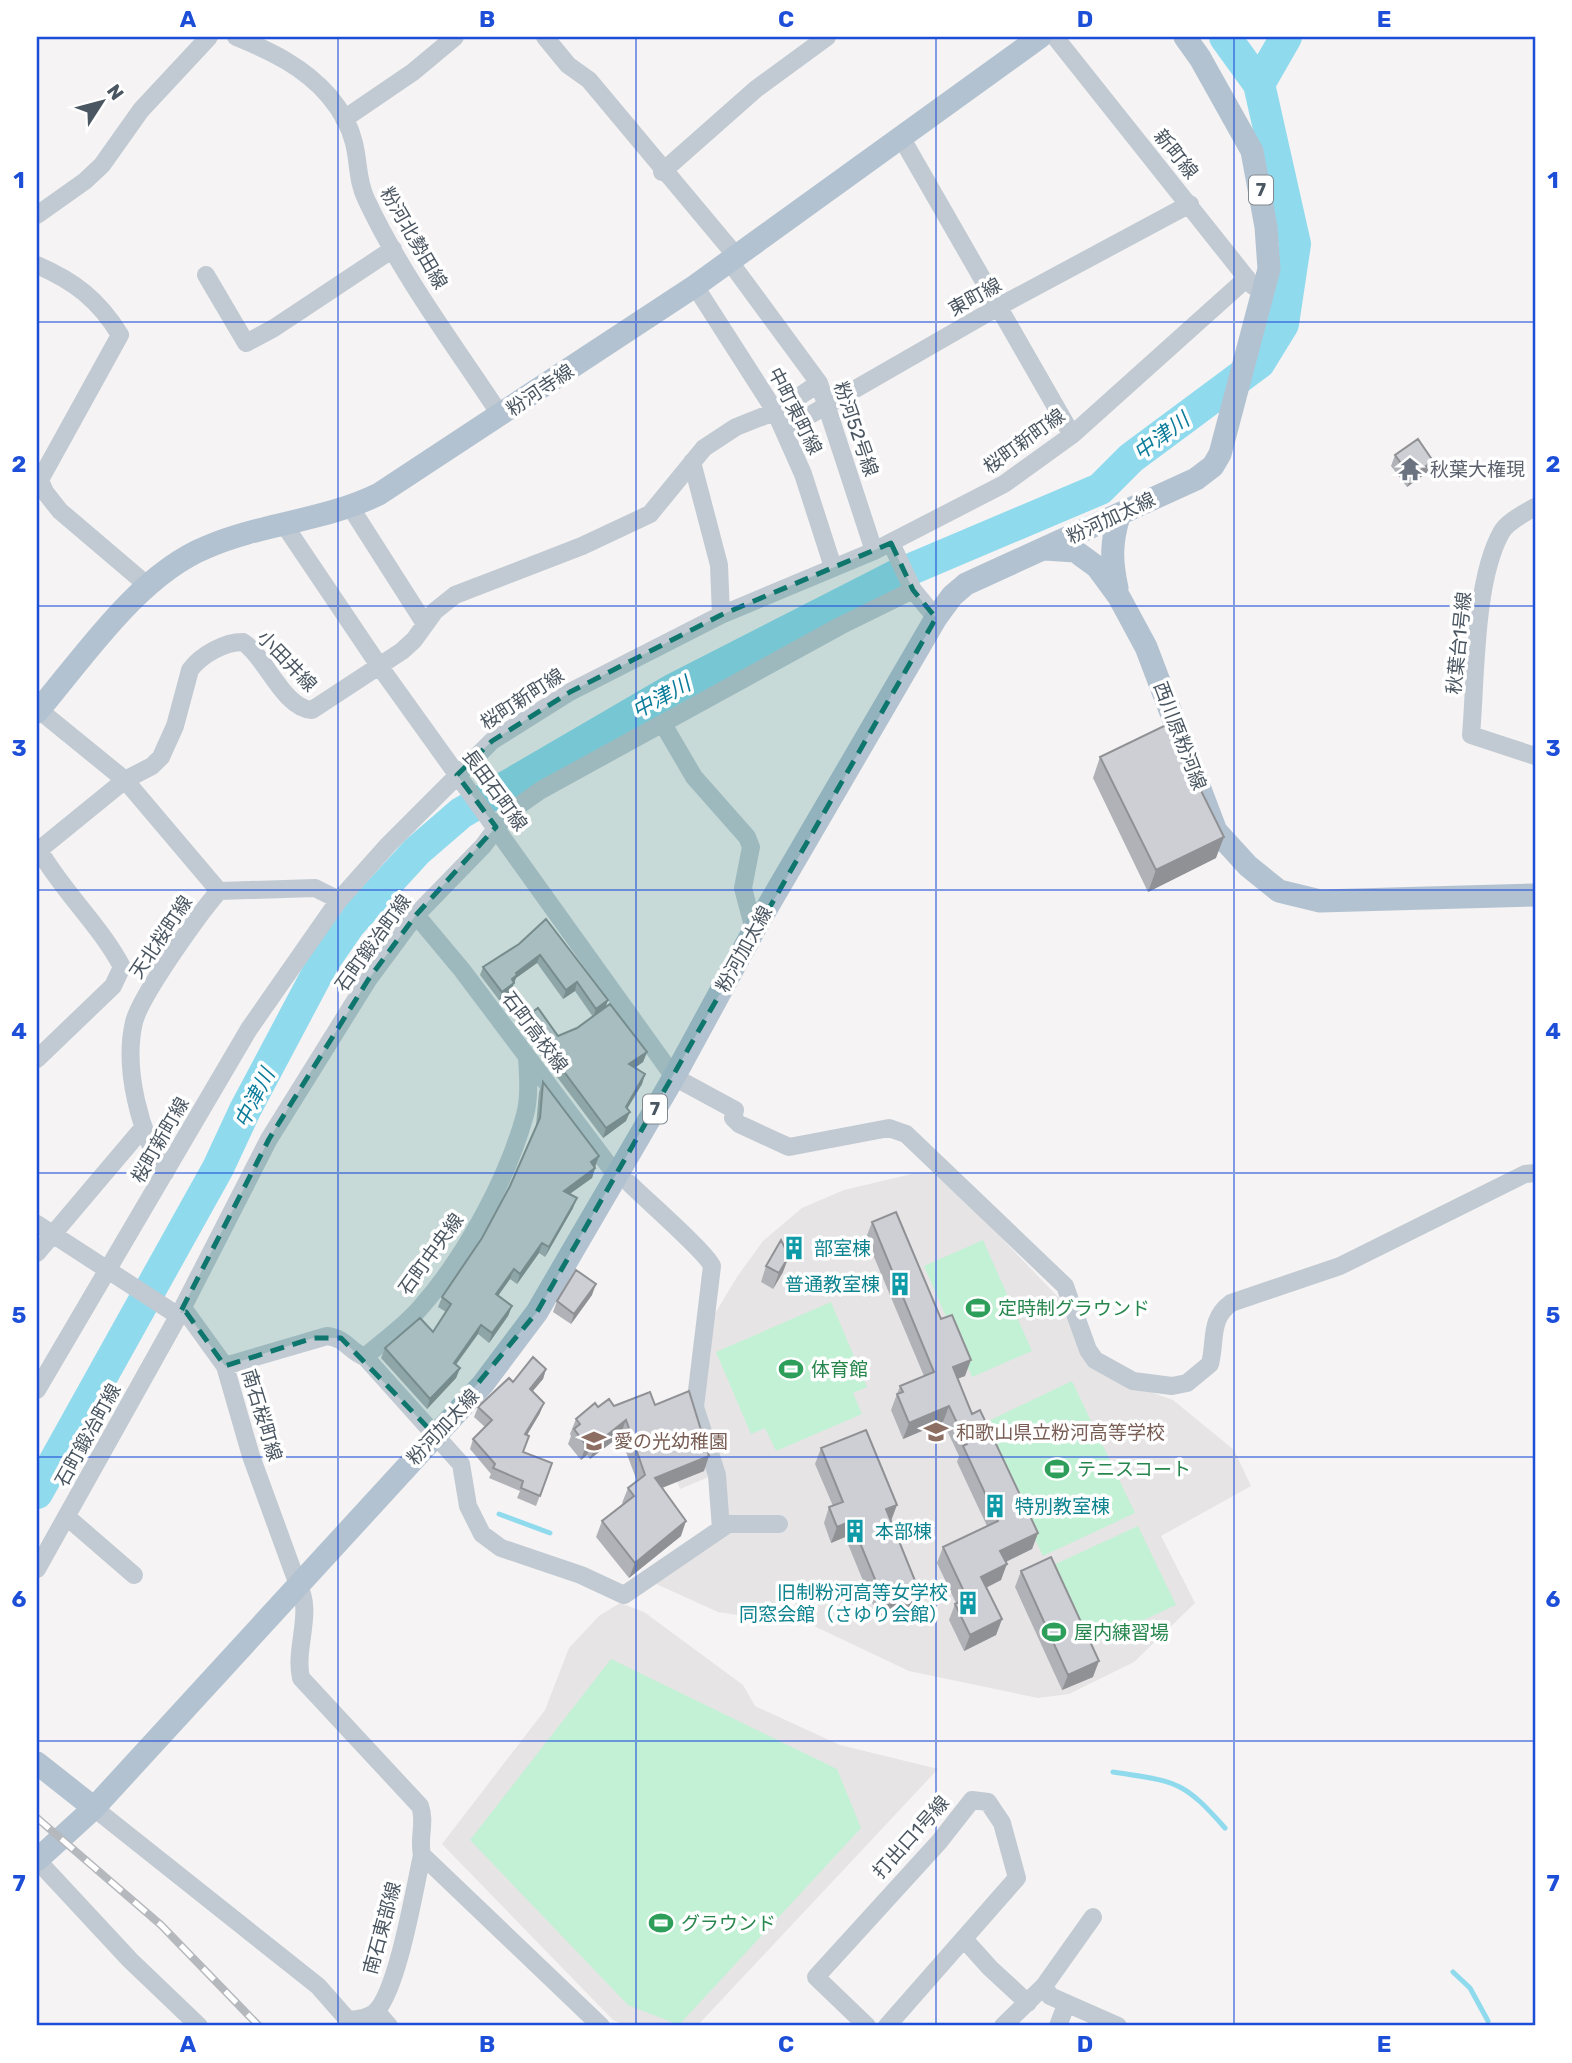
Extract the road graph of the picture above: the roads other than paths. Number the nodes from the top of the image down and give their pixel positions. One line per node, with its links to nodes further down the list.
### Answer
1 (209, 37): 13 (street)
2 (455, 37): 9 (street)
3 (545, 37): 11 (street, 粉河52号線)
4 (827, 37): 11 (street)
5 (1040, 37): 10 (main road, 粉河寺線)
6 (1055, 37): 12 (street, 新町線)
7 (1185, 37): 20 (main road, 粉河加太線 / 7)
8 (247, 39): 9 (street, 粉河北勢田線)
9 (344, 119): 14 (street, 粉河北勢田線)
10 (901, 137): 15 (main road, 粉河寺線); 21 (street)
11 (662, 172): 15 (street, 粉河52号線)
12 (1190, 204): 18 (street, 新町線); 21 (street, 東町線)
13 (37, 215)
14 (393, 249): 17 (street); 25 (street, 粉河北勢田線)
15 (733, 260): 19 (main road, 粉河寺線); 22 (street, 粉河52号線)
16 (37, 265): 29 (street)
17 (206, 275)
18 (1247, 278): 20 (street, 新町線); 27 (street, 桜町新町線)
19 (695, 286): 24 (street, 中町東町線); 25 (main road, 粉河寺線)
20 (1263, 297): 32 (main road, 粉河加太線 / 7)
21 (998, 307): 23 (street, 東町線); 27 (street)
22 (819, 383): 23 (street, 粉河52号線); 24 (street, 小田井線)
23 (828, 405): 26 (street, 東町線); 36 (street, 粉河52号線)
24 (777, 411): 26 (street, 中町東町線); 28 (street, 小田井線)
25 (501, 416): 31 (main road, 粉河寺線)
26 (784, 430): 37 (street, 中町東町線)
27 (1072, 435): 34 (street, 桜町新町線)
28 (692, 462): 41 (street); 43 (street, 小田井線)
29 (39, 476): 38 (street)
30 (1535, 507): 47 (street, 秋葉台1号線)
31 (351, 508): 33 (main road, 粉河寺線); 43 (street)
32 (1119, 516): 35 (main road, 粉河加太線 / 7); 40 (main road, 西川原粉河線)
33 (285, 526): 38 (main road, 粉河寺線); 44 (street, 長田石町線)
34 (894, 548): 36 (street, 桜町新町線); 39 (street)
35 (1043, 549): 40 (main road, 西川原粉河線); 42 (main road, 粉河加太線 / 7)
36 (874, 551): 37 (street, 桜町新町線)
37 (832, 567): 41 (street, 桜町新町線)
38 (147, 584): 45 (main road, 粉河寺線)
39 (913, 590): 42 (street); 46 (street, 石町鍛冶町線)
40 (1119, 597): 53 (main road, 西川原粉河線)
41 (721, 615): 49 (street, 桜町新町線)
42 (936, 618): 56 (main road, 粉河加太線 / 7)
43 (425, 624): 44 (street, 小田井線)
44 (380, 667): 48 (street, 小田井線); 49 (street, 長田石町線)
45 (38, 711): 48 (street, 天北桜町線)
46 (663, 724): 50 (street, 石町鍛冶町線); 56 (street)
47 (1535, 755)
48 (125, 779): 51 (street, 小田井線); 52 (street, 天北桜町線)
49 (462, 781): 50 (street, 長田石町線); 54 (street, 桜町新町線)
50 (493, 823): 55 (street, 石町鍛冶町線); 61 (street, 長田石町線)
51 (38, 849): 57 (street, 小田井線)
52 (219, 891): 54 (street); 58 (street, 天北桜町線)
53 (1535, 895)
54 (339, 900): 64 (street, 桜町新町線)
55 (416, 915): 59 (street, 石町高校線); 70 (street, 石町鍛冶町線)
56 (754, 930): 61 (main road, 粉河加太線 / 7)
57 (122, 967): 58 (street, 小田井線); 60 (street)
58 (148, 993): 62 (street, 天北桜町線)
59 (527, 1057): 65 (street, 石町高校線); 71 (street, 石町中央線)
60 (37, 1059)
61 (674, 1077): 63 (street); 65 (main road, 粉河加太線 / 7)
62 (142, 1129): 64 (street, 天北桜町線); 67 (street)
63 (1535, 1172)
64 (165, 1173): 69 (street, 桜町新町線)
65 (623, 1179): 74 (main road, 粉河加太線 / 7); 77 (street, 石町高校線)
66 (37, 1224): 67 (street, 南石桜町線)
67 (52, 1236): 68 (street); 69 (street, 南石桜町線)
68 (37, 1253)
69 (111, 1273): 70 (street, 南石桜町線); 73 (street, 桜町新町線)
70 (177, 1313): 72 (street, 南石桜町線); 75 (street, 石町鍛冶町線)
71 (365, 1357): 72 (street); 74 (street)
72 (225, 1366): 80 (street, 南石桜町線)
73 (37, 1390)
74 (435, 1435): 77 (street); 80 (main road, 粉河加太線 / 7)
75 (67, 1517): 78 (street, 石町鍛冶町線); 79 (street, 石町鍛冶町線)
76 (779, 1524): 77 (street)
77 (721, 1529)
78 (37, 1569)
79 (134, 1575)
80 (298, 1585): 82 (main road, 粉河加太線 / 7); 83 (street, 南石東部線)
81 (37, 1763): 82 (main road)
82 (94, 1808): 84 (main road, 粉河加太線 / 7); 90 (street)
83 (422, 1855): 90 (street, 南石東部線); 93 (street)
84 (37, 1860): 91 (street)
85 (1093, 1917): 87 (street)
86 (964, 1939): 88 (street); 94 (street, 打出口1号線); 95 (street, 打出口1号線)
87 (1044, 1986): 88 (street); 89 (street)
88 (1028, 2003): 96 (street)
89 (1066, 2005): 97 (street); 98 (street)
90 (376, 2011): 92 (street)
91 (199, 2026)
92 (389, 2026)
93 (600, 2026)
94 (867, 2026)
95 (887, 2026)
96 (1003, 2026)
97 (1058, 2026)
98 (1118, 2026)

